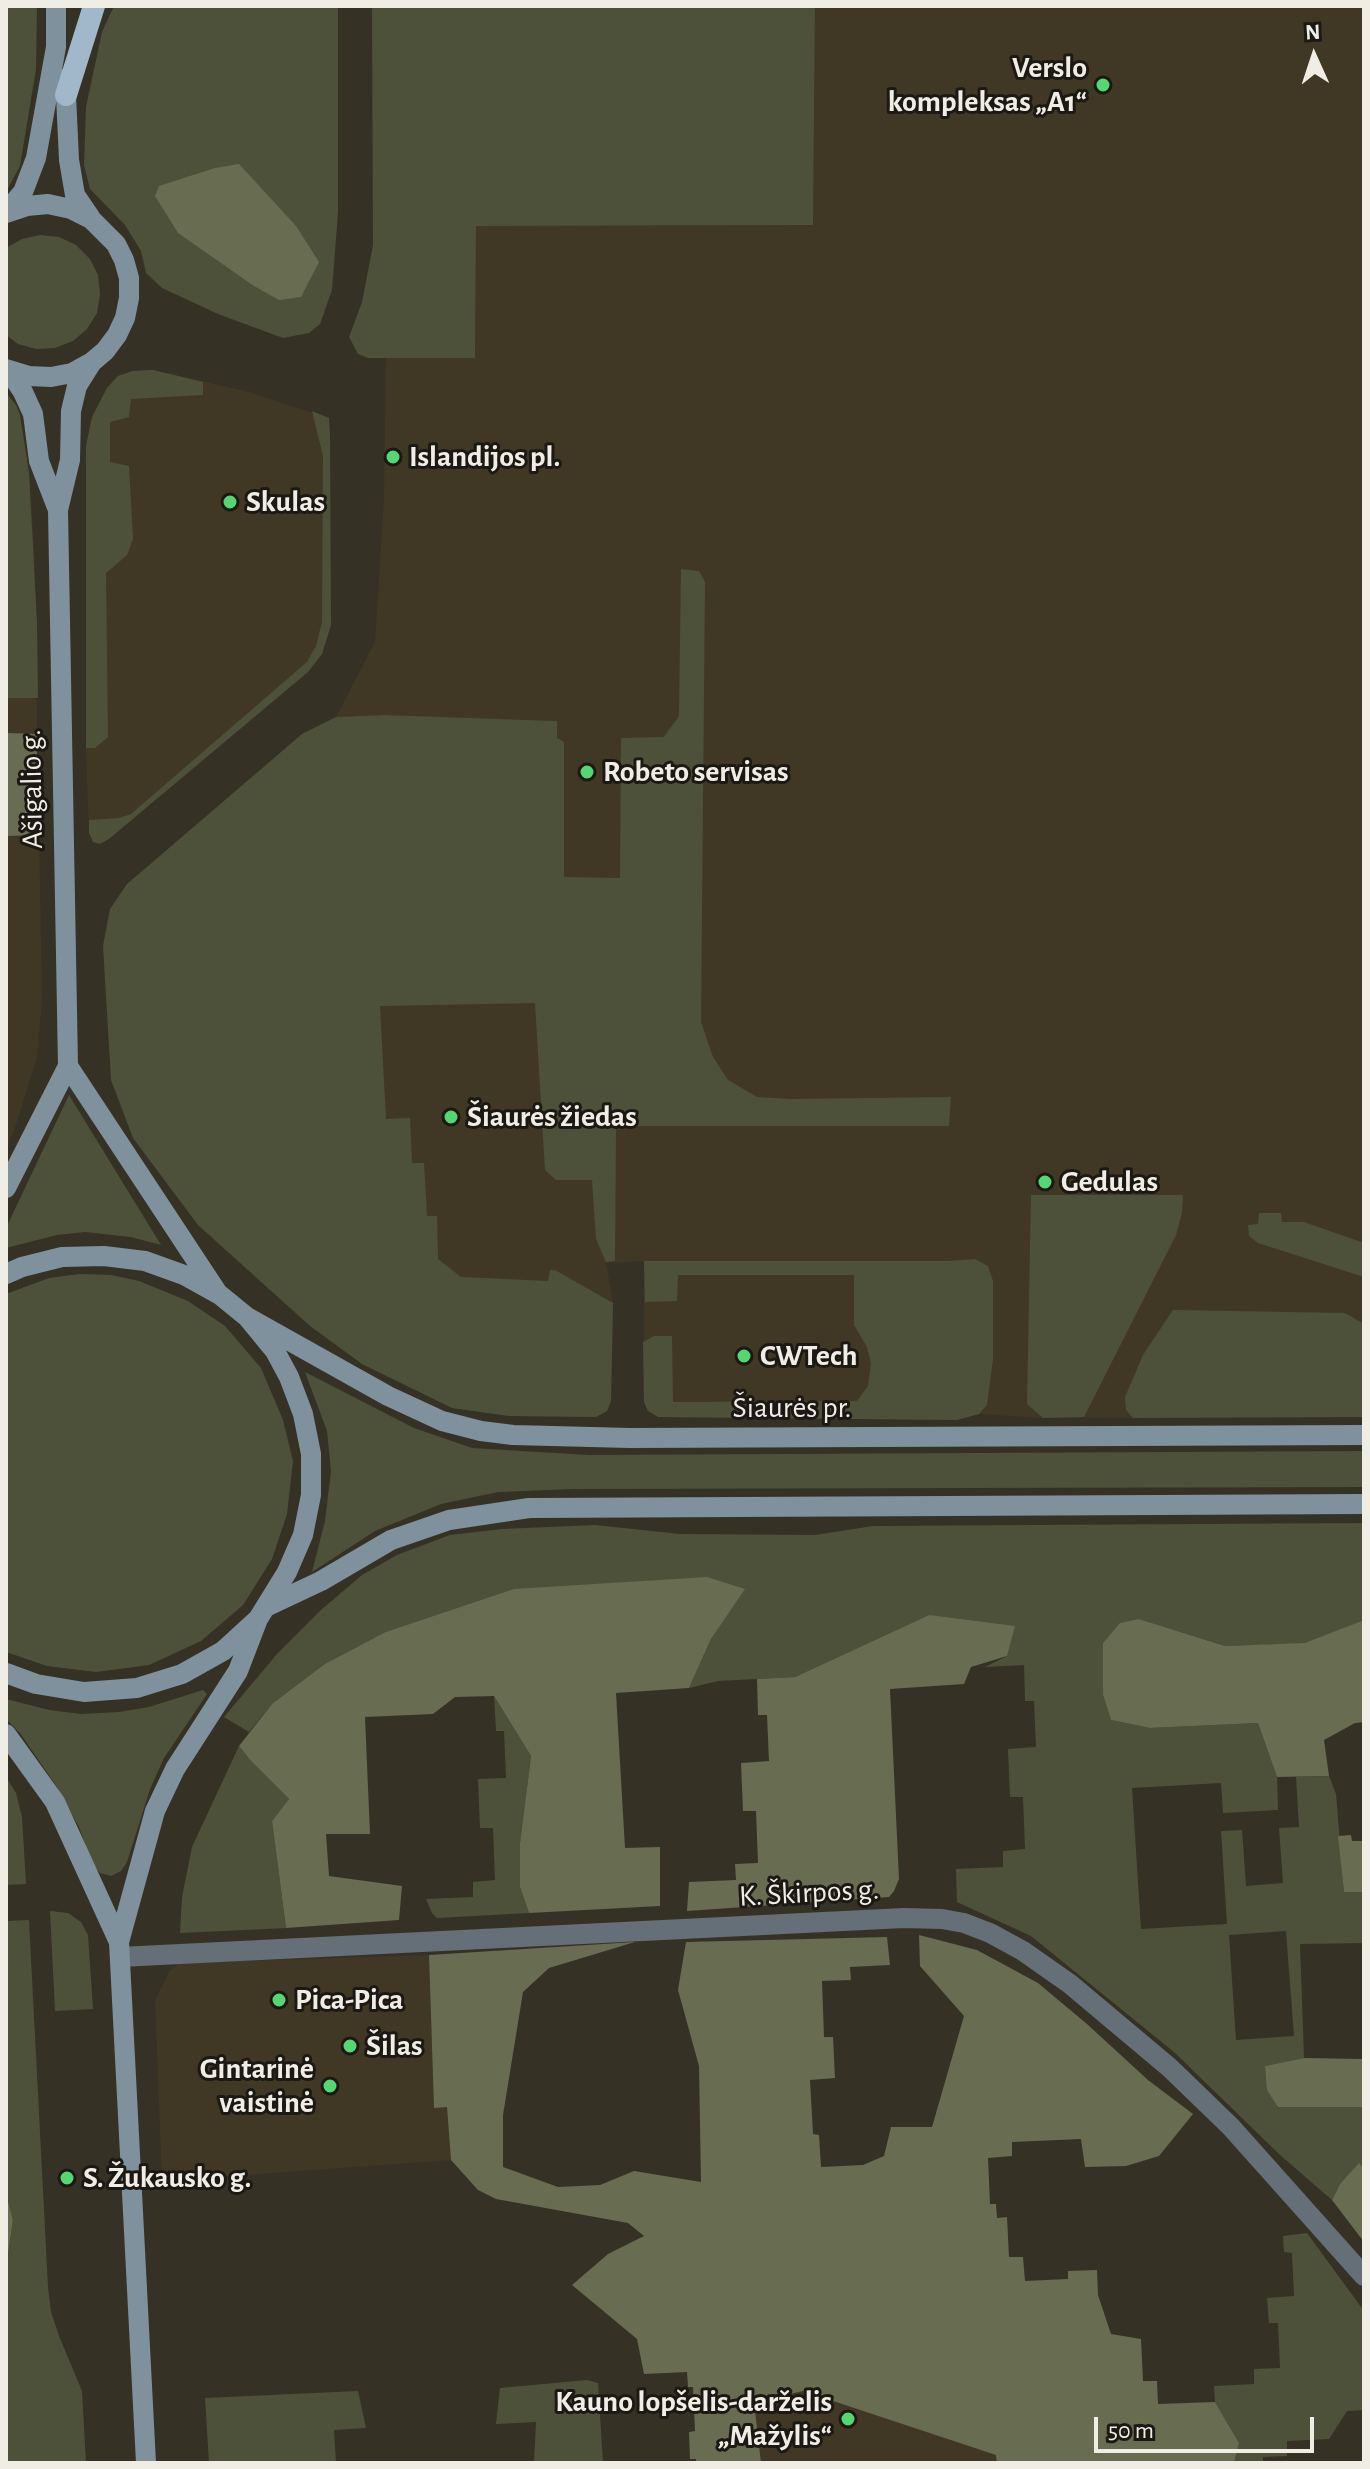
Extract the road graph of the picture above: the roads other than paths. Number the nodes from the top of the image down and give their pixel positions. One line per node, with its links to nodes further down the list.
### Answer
1 (56, 6): 3 (main road)
2 (94, 6): 4 (highway)
3 (56, 47): 4 (main road); 5 (main road)
4 (66, 95): 6 (main road)
5 (6, 212): 6 (main road)
6 (91, 219): 7 (main road)
7 (92, 362): 8 (main road); 9 (main road, Ašigalio g.)
8 (7, 370): 9 (main road, Ašigalio g.)
9 (58, 510): 10 (main road, Ašigalio g.)
10 (68, 1066): 11 (main road, Ašigalio g.); 13 (main road)
11 (6, 1188)
12 (6, 1274): 13 (main road)
13 (220, 1295): 14 (main road)
14 (247, 1317): 15 (main road, Šiaurės pr.); 17 (main road)
15 (1364, 1435)
16 (1364, 1504): 17 (main road)
17 (263, 1613): 18 (main road); 20 (main road)
18 (6, 1673)
19 (6, 1734): 20 (main road)
20 (120, 1950): 21 (street, K. Škirpos g.); 22 (main road)
21 (1364, 2276)
22 (146, 2463)

